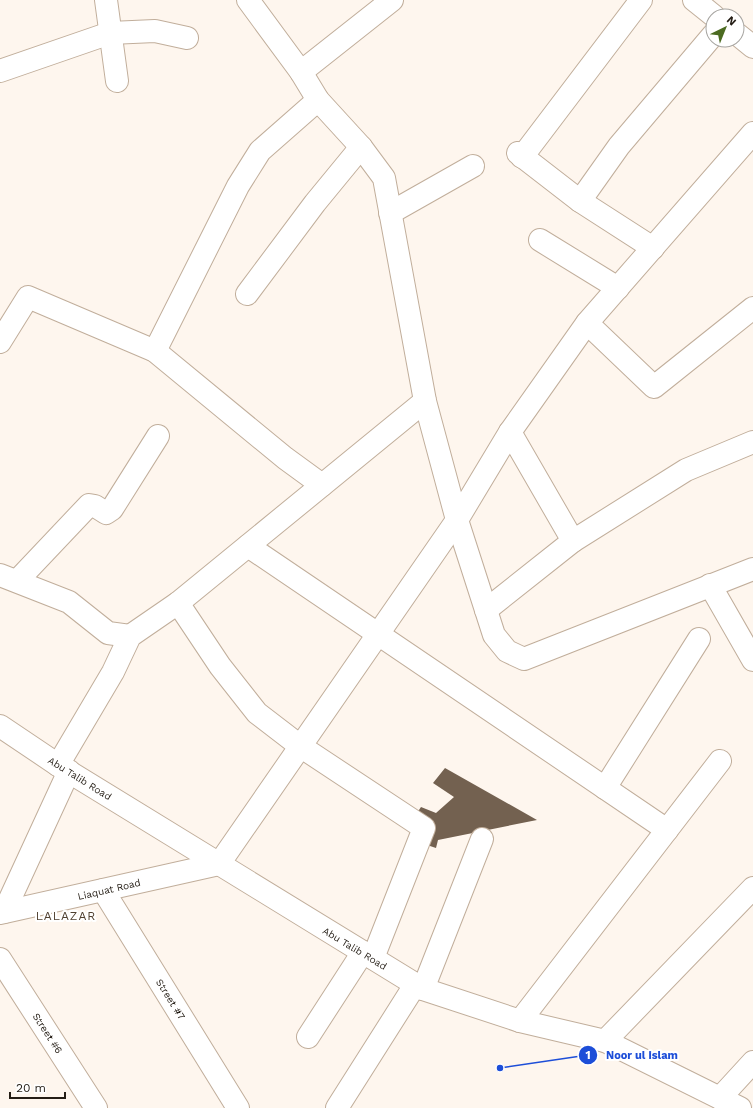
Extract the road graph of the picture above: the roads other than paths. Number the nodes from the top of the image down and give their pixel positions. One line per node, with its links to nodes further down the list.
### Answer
1 (106, 0): 7 (street)
2 (248, 0): 13 (street)
3 (392, 0): 13 (street)
4 (641, 0): 19 (street)
5 (694, 0): 6 (street)
6 (705, 9)
7 (110, 33): 8 (street); 12 (street); 14 (street)
8 (187, 38)
9 (745, 40): 11 (street)
10 (705, 45): 19 (street)
11 (753, 47)
12 (0, 71)
13 (301, 72): 15 (street)
14 (117, 81)
15 (318, 100): 17 (street); 28 (street)
16 (753, 133): 22 (street)
17 (361, 147): 20 (street); 24 (street)
18 (473, 166): 20 (street)
19 (580, 201): 22 (street)
20 (390, 213): 29 (street)
21 (540, 240): 23 (street)
22 (653, 248): 23 (street)
23 (618, 288): 26 (street)
24 (247, 294)
25 (753, 308): 26 (street)
26 (587, 323): 30 (street)
27 (0, 342): 28 (street)
28 (155, 352): 33 (street)
29 (425, 401): 33 (street); 34 (street)
30 (510, 432): 34 (street); 35 (street)
31 (158, 436): 38 (street)
32 (753, 442): 35 (street)
33 (322, 485): 36 (street)
34 (457, 520): 41 (street); 42 (street)
35 (573, 541): 41 (street)
36 (248, 546): 40 (street); 42 (street)
37 (753, 569): 39 (street)
38 (9, 577): 43 (street)
39 (710, 585): 41 (street); 45 (street)
40 (178, 603): 43 (street); 47 (street)
41 (486, 610)
42 (377, 634): 47 (street); 50 (street)
43 (130, 636): 49 (street)
44 (699, 640): 50 (street)
45 (753, 660)
46 (0, 726): 49 (street, Abu Talib Road)
47 (300, 746): 53 (street); 57 (street)
48 (720, 761): 51 (street)
49 (63, 768): 53 (street, Abu Talib Road); 56 (street)
50 (605, 788): 51 (street)
51 (666, 830): 60 (street)
52 (482, 839): 59 (street)
53 (219, 864): 55 (street, Liaquat Road); 57 (street, Abu Talib Road)
54 (753, 888): 62 (street)
55 (103, 890): 56 (street, Liaquat Road); 66 (street, Street #7)
56 (2, 912)
57 (368, 955): 59 (street, Abu Talib Road); 61 (street)
58 (0, 959): 65 (street, Street #6)
59 (419, 987): 60 (street, Abu Talib Road); 67 (street)
60 (520, 1021): 62 (street, Abu Talib Road)
61 (308, 1036)
62 (605, 1041): 64 (street, Abu Talib Road)
63 (753, 1062): 64 (street)
64 (720, 1098): 68 (street, Abu Talib Road)
65 (96, 1108)
66 (238, 1108)
67 (337, 1108)
68 (740, 1108)

